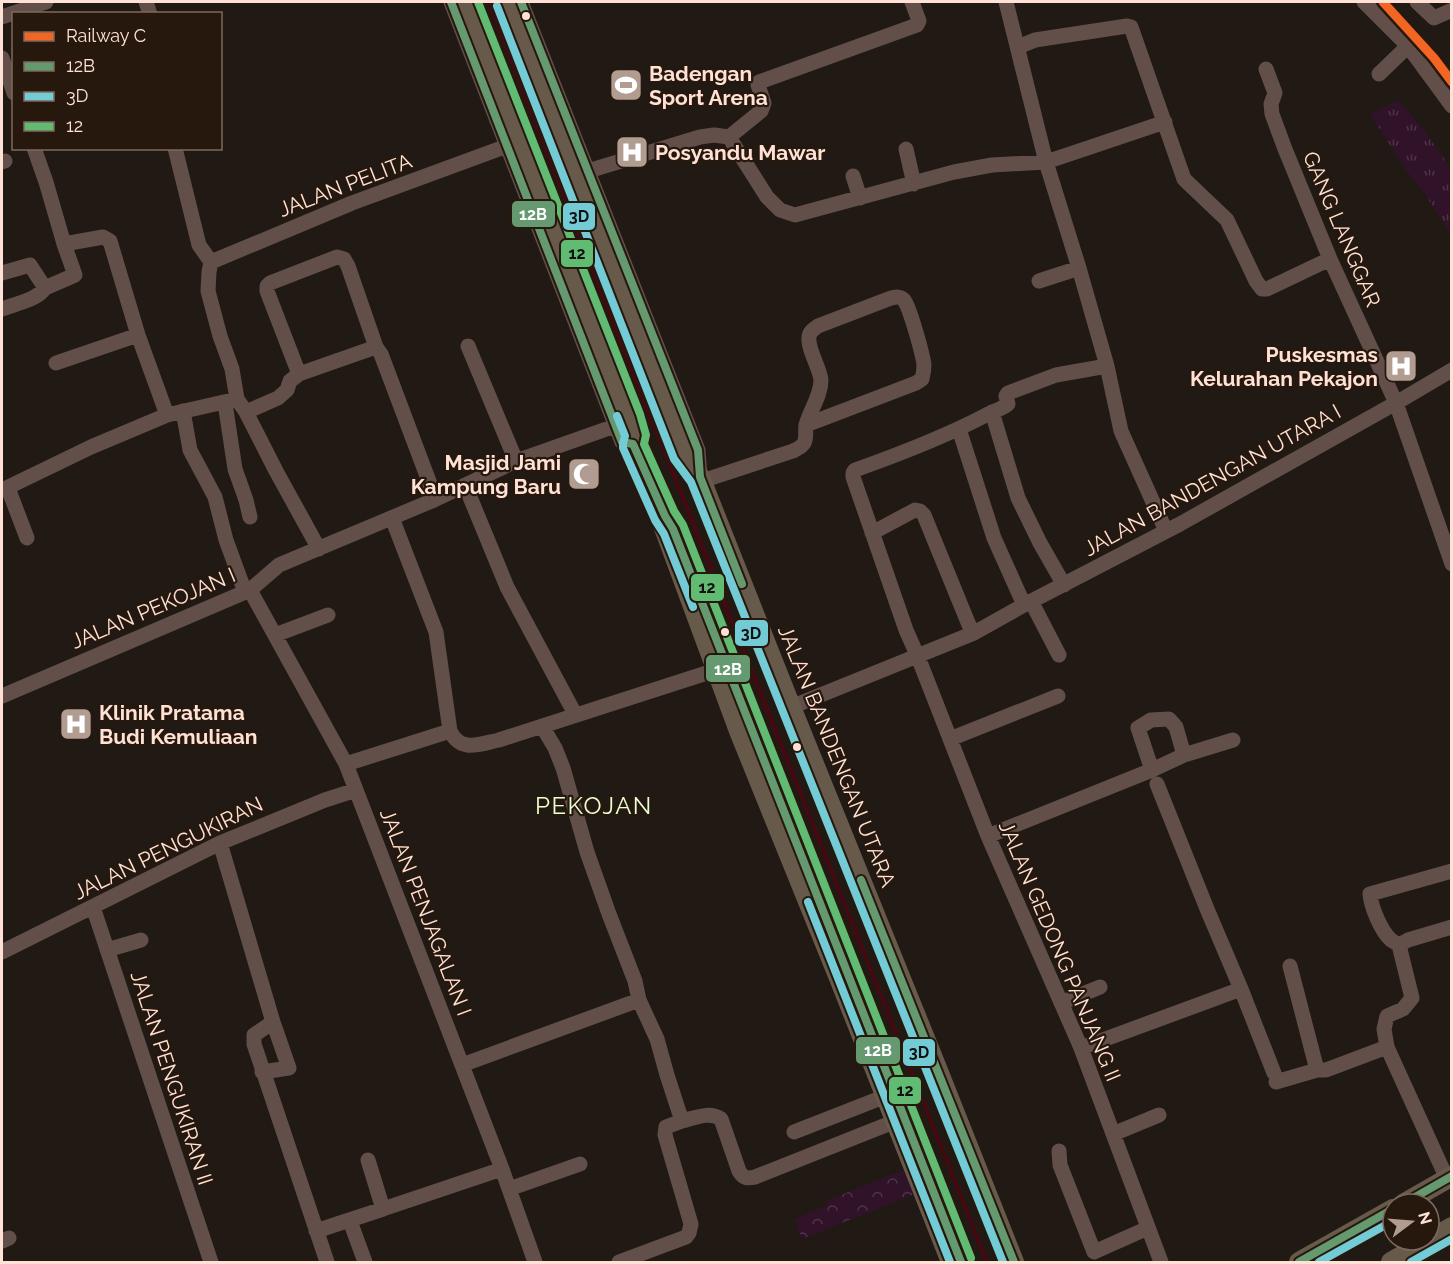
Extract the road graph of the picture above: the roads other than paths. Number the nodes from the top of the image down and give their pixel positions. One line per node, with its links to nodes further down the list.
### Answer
1 (46, 2): 11 (street)
2 (451, 2): 21 (street)
3 (467, 2): 50 (main road)
4 (507, 2): 54 (main road, JALAN BANDENGAN UTARA)
5 (521, 2): 26 (street)
6 (912, 2): 20 (street)
7 (1006, 2): 13 (street)
8 (1364, 2): 12 (street)
9 (1417, 2): 10 (street)
10 (1452, 10)
11 (17, 12)
12 (1408, 46): 16 (street); 18 (street)
13 (1018, 47): 19 (street); 25 (street)
14 (2, 58): 17 (street)
15 (1266, 69): 31 (street, GANG LANGGAR)
16 (1379, 74)
17 (12, 87)
18 (1452, 106)
19 (1165, 122): 25 (street); 31 (street)
20 (729, 137): 26 (street); 29 (street)
21 (507, 146): 32 (street, JALAN PELITA); 50 (street)
22 (906, 149): 28 (street)
23 (35, 150): 30 (street)
24 (175, 150): 32 (street)
25 (1046, 162): 28 (street); 33 (street)
26 (588, 171): 54 (street)
27 (853, 176): 29 (street)
28 (914, 184): 29 (street)
29 (860, 198)
30 (64, 244): 36 (street); 38 (street)
31 (1330, 259): 45 (street, GANG LANGGAR)
32 (210, 267): 46 (street)
33 (1079, 268): 35 (street); 42 (street)
34 (2, 273): 36 (street)
35 (1039, 281)
36 (45, 288): 37 (street)
37 (2, 309)
38 (138, 335): 41 (street); 49 (street)
39 (468, 346): 53 (street)
40 (376, 347): 44 (street); 44 (street); 57 (street)
41 (56, 363)
42 (1107, 366): 48 (street); 60 (street)
43 (1452, 370): 45 (street, JALAN BANDENGAN UTARA I)
44 (299, 374): 46 (street)
45 (1396, 403): 60 (street, JALAN BANDENGAN UTARA I); 64 (street, GANG LANGGAR)
46 (236, 405): 47 (street); 58 (street); 63 (street)
47 (183, 411): 49 (street); 66 (street, JALAN PENJAGALAN I)
48 (992, 412): 52 (street); 65 (street)
49 (167, 415): 56 (street)
50 (622, 422): 53 (street, JALAN PEKOJAN I); 73 (main road)
51 (806, 425): 51 (street); 54 (street)
52 (960, 429): 61 (street, JALAN GEDONG PANJANG II); 67 (street)
53 (516, 461): 55 (street, JALAN PEKOJAN I)
54 (701, 479): 76 (main road, JALAN BANDENGAN UTARA)
55 (465, 485): 57 (street, JALAN PEKOJAN I); 77 (street)
56 (5, 489): 62 (street)
57 (434, 500): 59 (street, JALAN PEKOJAN I)
58 (250, 517)
59 (392, 518): 63 (street, JALAN PEKOJAN I); 79 (street)
60 (1166, 531): 65 (street, JALAN BANDENGAN UTARA I)
61 (872, 533): 69 (street); 72 (street, JALAN GEDONG PANJANG II)
62 (27, 538)
63 (320, 549): 66 (street, JALAN PEKOJAN I)
64 (1451, 559)
65 (1064, 585): 67 (street, JALAN BANDENGAN UTARA I)
66 (248, 591): 70 (street, JALAN PENJAGALAN I); 74 (street, JALAN PEKOJAN I)
67 (1028, 603): 69 (street, JALAN BANDENGAN UTARA I); 71 (street)
68 (328, 615): 70 (street)
69 (974, 633): 72 (street, JALAN BANDENGAN UTARA I)
70 (275, 635): 83 (street, JALAN PENJAGALAN I)
71 (1059, 655)
72 (918, 657): 76 (street, JALAN BANDENGAN UTARA I); 80 (street, JALAN GEDONG PANJANG II)
73 (716, 670): 77 (street); 106 (main road)
74 (2, 696)
75 (1058, 696): 80 (street)
76 (791, 707): 132 (main road, JALAN BANDENGAN UTARA)
77 (575, 714): 78 (street)
78 (542, 726): 79 (street); 98 (street)
79 (450, 731): 83 (street)
80 (950, 739): 86 (street, JALAN GEDONG PANJANG II)
81 (1233, 740): 82 (street)
82 (1184, 755): 84 (street); 84 (street)
83 (346, 764): 85 (street, JALAN PENJAGALAN I)
84 (1155, 777): 86 (street); 97 (street)
85 (356, 790): 87 (street, JALAN PENGUKIRAN); 103 (street, JALAN PENJAGALAN I)
86 (988, 836): 99 (street, JALAN GEDONG PANJANG II)
87 (220, 843): 89 (street, JALAN PENGUKIRAN); 100 (street)
88 (1452, 871): 92 (street)
89 (93, 907): 93 (street, JALAN PENGUKIRAN II); 94 (street, JALAN PENGUKIRAN)
90 (1452, 927): 92 (street)
91 (141, 940): 93 (street)
92 (1399, 945): 101 (street)
93 (107, 950): 127 (street, JALAN PENGUKIRAN II)
94 (2, 952)
95 (1290, 966): 104 (street)
96 (1100, 987): 99 (street)
97 (1242, 989): 102 (street); 104 (street)
98 (639, 1000): 103 (street); 108 (street)
99 (1061, 1003): 102 (street, JALAN GEDONG PANJANG II)
100 (273, 1022): 105 (street); 105 (street)
101 (1387, 1047): 104 (street); 116 (street)
102 (1081, 1048): 111 (street, JALAN GEDONG PANJANG II)
103 (462, 1065): 115 (street, JALAN PENJAGALAN I)
104 (1317, 1070)
105 (262, 1072): 124 (street)
106 (886, 1096): 109 (main road); 110 (street)
107 (1160, 1115): 111 (street)
108 (682, 1121): 109 (street); 130 (street)
109 (896, 1121): 131 (main road)
110 (794, 1132)
111 (1113, 1134): 123 (street, JALAN GEDONG PANJANG II)
112 (1059, 1151): 125 (street)
113 (368, 1160): 119 (street)
114 (580, 1164): 117 (street)
115 (502, 1168): 117 (street, JALAN PENJAGALAN I); 119 (street)
116 (1449, 1178): 118 (main road)
117 (509, 1189): 129 (street, JALAN PENJAGALAN I)
118 (1424, 1192)
119 (383, 1209): 121 (street)
120 (1381, 1216): 134 (main road)
121 (350, 1221): 124 (street); 126 (street)
122 (1452, 1227): 135 (main road)
123 (1148, 1228): 125 (street); 133 (street, JALAN GEDONG PANJANG II)
124 (316, 1231): 128 (street)
125 (1096, 1257)
126 (360, 1261)
127 (211, 1263)
128 (327, 1263)
129 (535, 1263)
130 (619, 1263)
131 (951, 1263)
132 (1014, 1263)
133 (1161, 1263)
134 (1299, 1263)
135 (1391, 1263)

